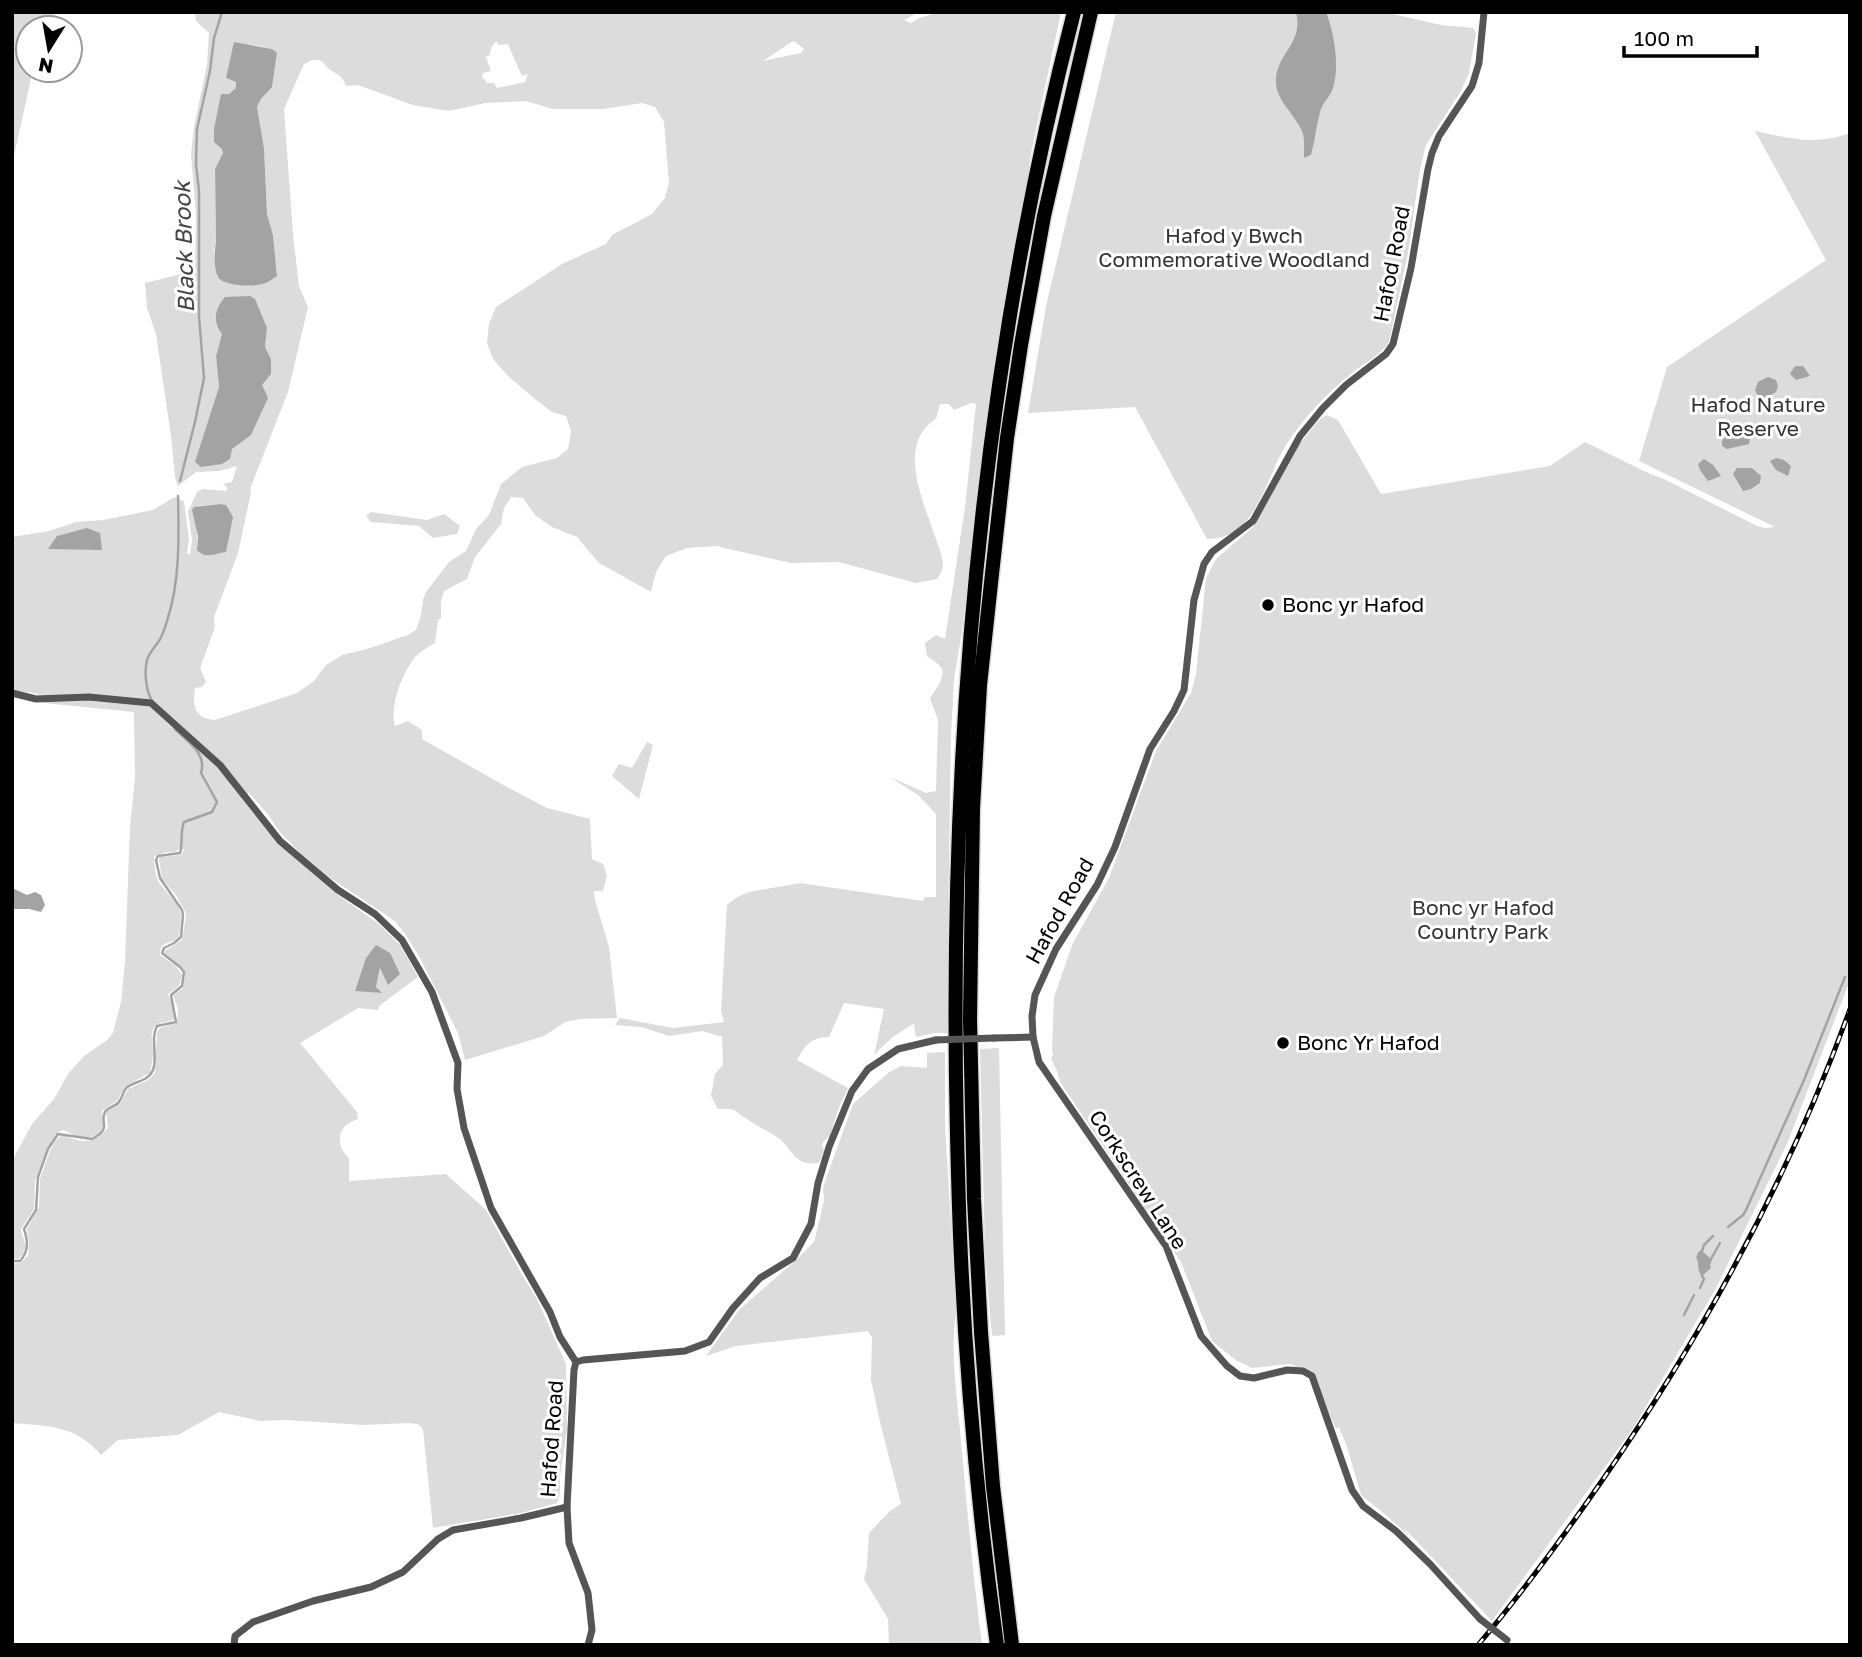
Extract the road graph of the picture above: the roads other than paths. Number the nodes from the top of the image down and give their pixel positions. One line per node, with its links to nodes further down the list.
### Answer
1 (1073, 12): 11 (highway)
2 (1091, 12): 12 (highway)
3 (1484, 12): 5 (street, Hafod Road)
4 (12, 694): 6 (street)
5 (1033, 1037): 6 (street, Hafod Road, bridge); 8 (street, Corkscrew Lane, bridge)
6 (576, 1362): 7 (street, Hafod Road)
7 (567, 1507): 9 (street, Hafod Road); 10 (street)
8 (1509, 1642)
9 (234, 1645)
10 (588, 1645)
11 (997, 1645)
12 (1012, 1645)

